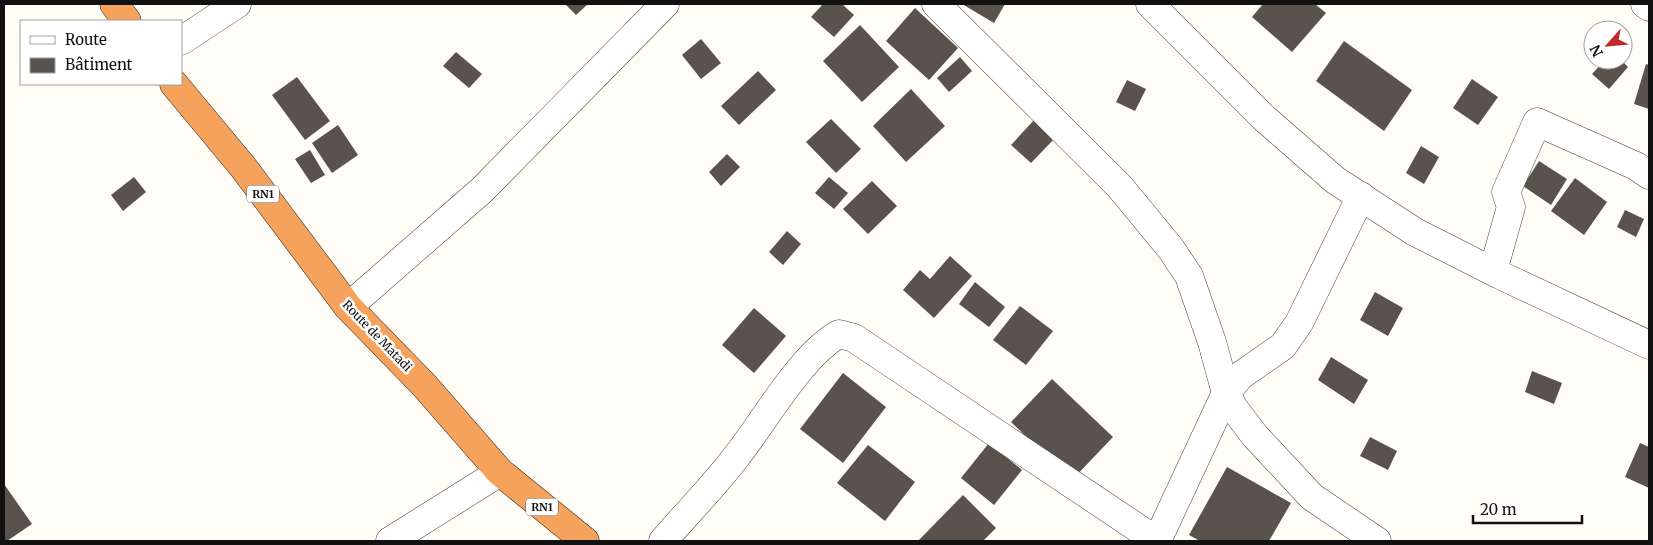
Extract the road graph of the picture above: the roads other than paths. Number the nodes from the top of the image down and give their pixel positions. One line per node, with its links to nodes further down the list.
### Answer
1 (114, 4): 8 (highway)
2 (237, 4): 9 (street)
3 (665, 4): 14 (street)
4 (936, 4): 16 (street)
5 (1150, 4): 12 (street)
6 (1645, 4): 7 (street)
7 (1649, 6)
8 (126, 20)
9 (182, 40)
10 (175, 85): 14 (highway, Route de Matadi / RN1)
11 (1649, 175): 13 (street)
12 (1361, 196): 13 (street); 16 (street)
13 (1493, 272): 15 (street)
14 (348, 307): 17 (highway, Route de Matadi / RN1)
15 (1649, 345)
16 (1226, 393): 21 (street); 22 (street)
17 (500, 472): 18 (street); 19 (highway, Route de Matadi / RN1)
18 (390, 541)
19 (585, 541)
20 (663, 541): 21 (street)
21 (1157, 541)
22 (1378, 541)

